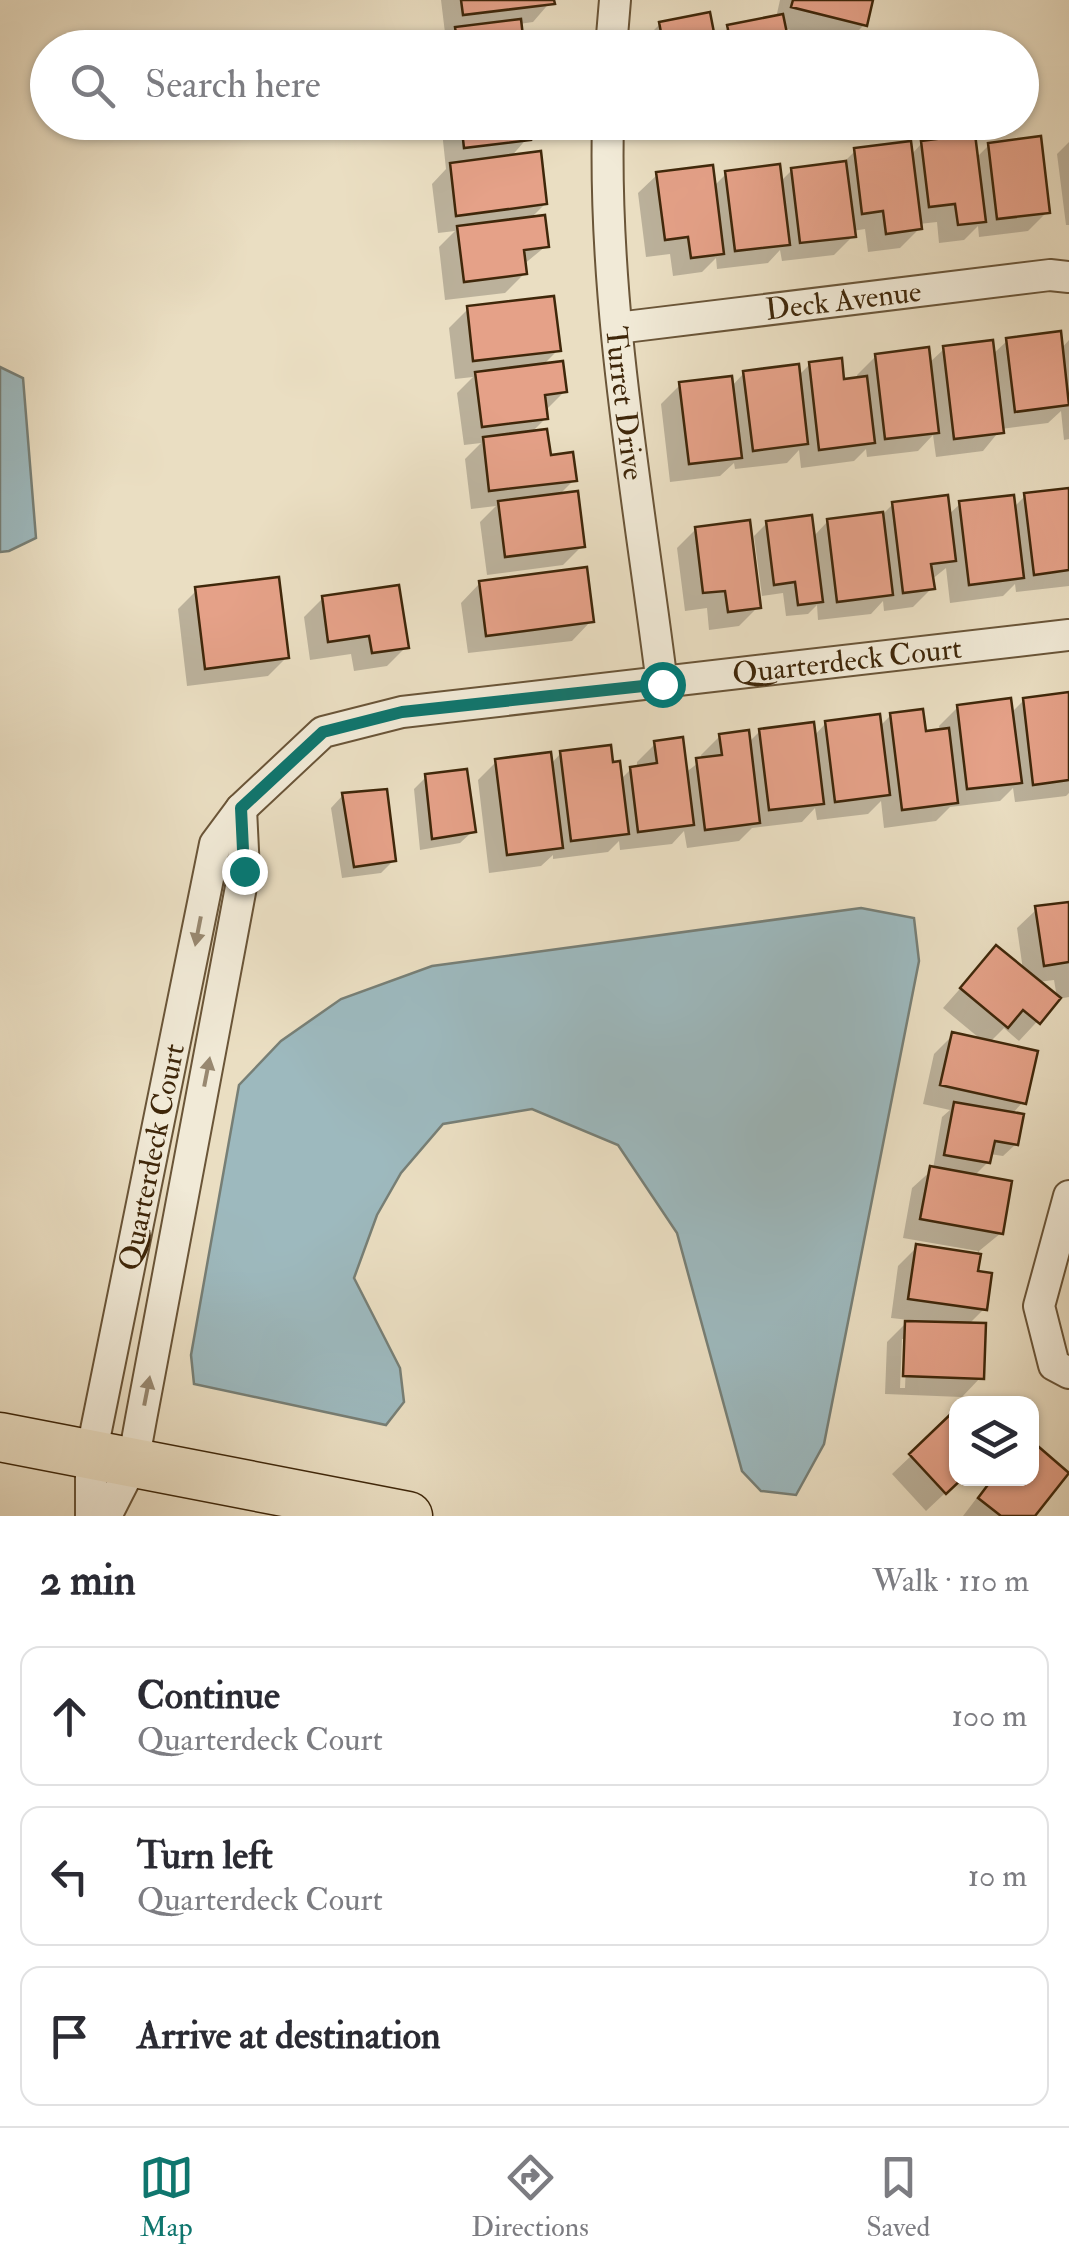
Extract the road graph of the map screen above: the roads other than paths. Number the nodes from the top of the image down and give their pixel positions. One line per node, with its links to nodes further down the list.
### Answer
1 (615, 0): 2 (street)
2 (612, 30)
3 (607, 140): 5 (street, Turret Drive)
4 (1069, 278): 5 (street, Deck Avenue)
5 (617, 328): 7 (street, Turret Drive)
6 (1069, 635): 7 (street, Quarterdeck Court)
7 (662, 684): 8 (street, Quarterdeck Court)
8 (241, 808): 9 (street, Quarterdeck Court, one-way to 9); 10 (street, Quarterdeck Court, one-way to 8)
9 (155, 1146): 10 (street); 14 (street, Quarterdeck Court)
10 (191, 1154): 14 (street, Quarterdeck Court, one-way to 10)
11 (1069, 1196): 12 (street)
12 (1069, 1373)
13 (0, 1437): 14 (main road)
14 (112, 1458): 15 (street, Quarterdeck Court); 16 (street, Quarterdeck Court); 17 (main road)
15 (90, 1516)
16 (106, 1516)
17 (408, 1516)

